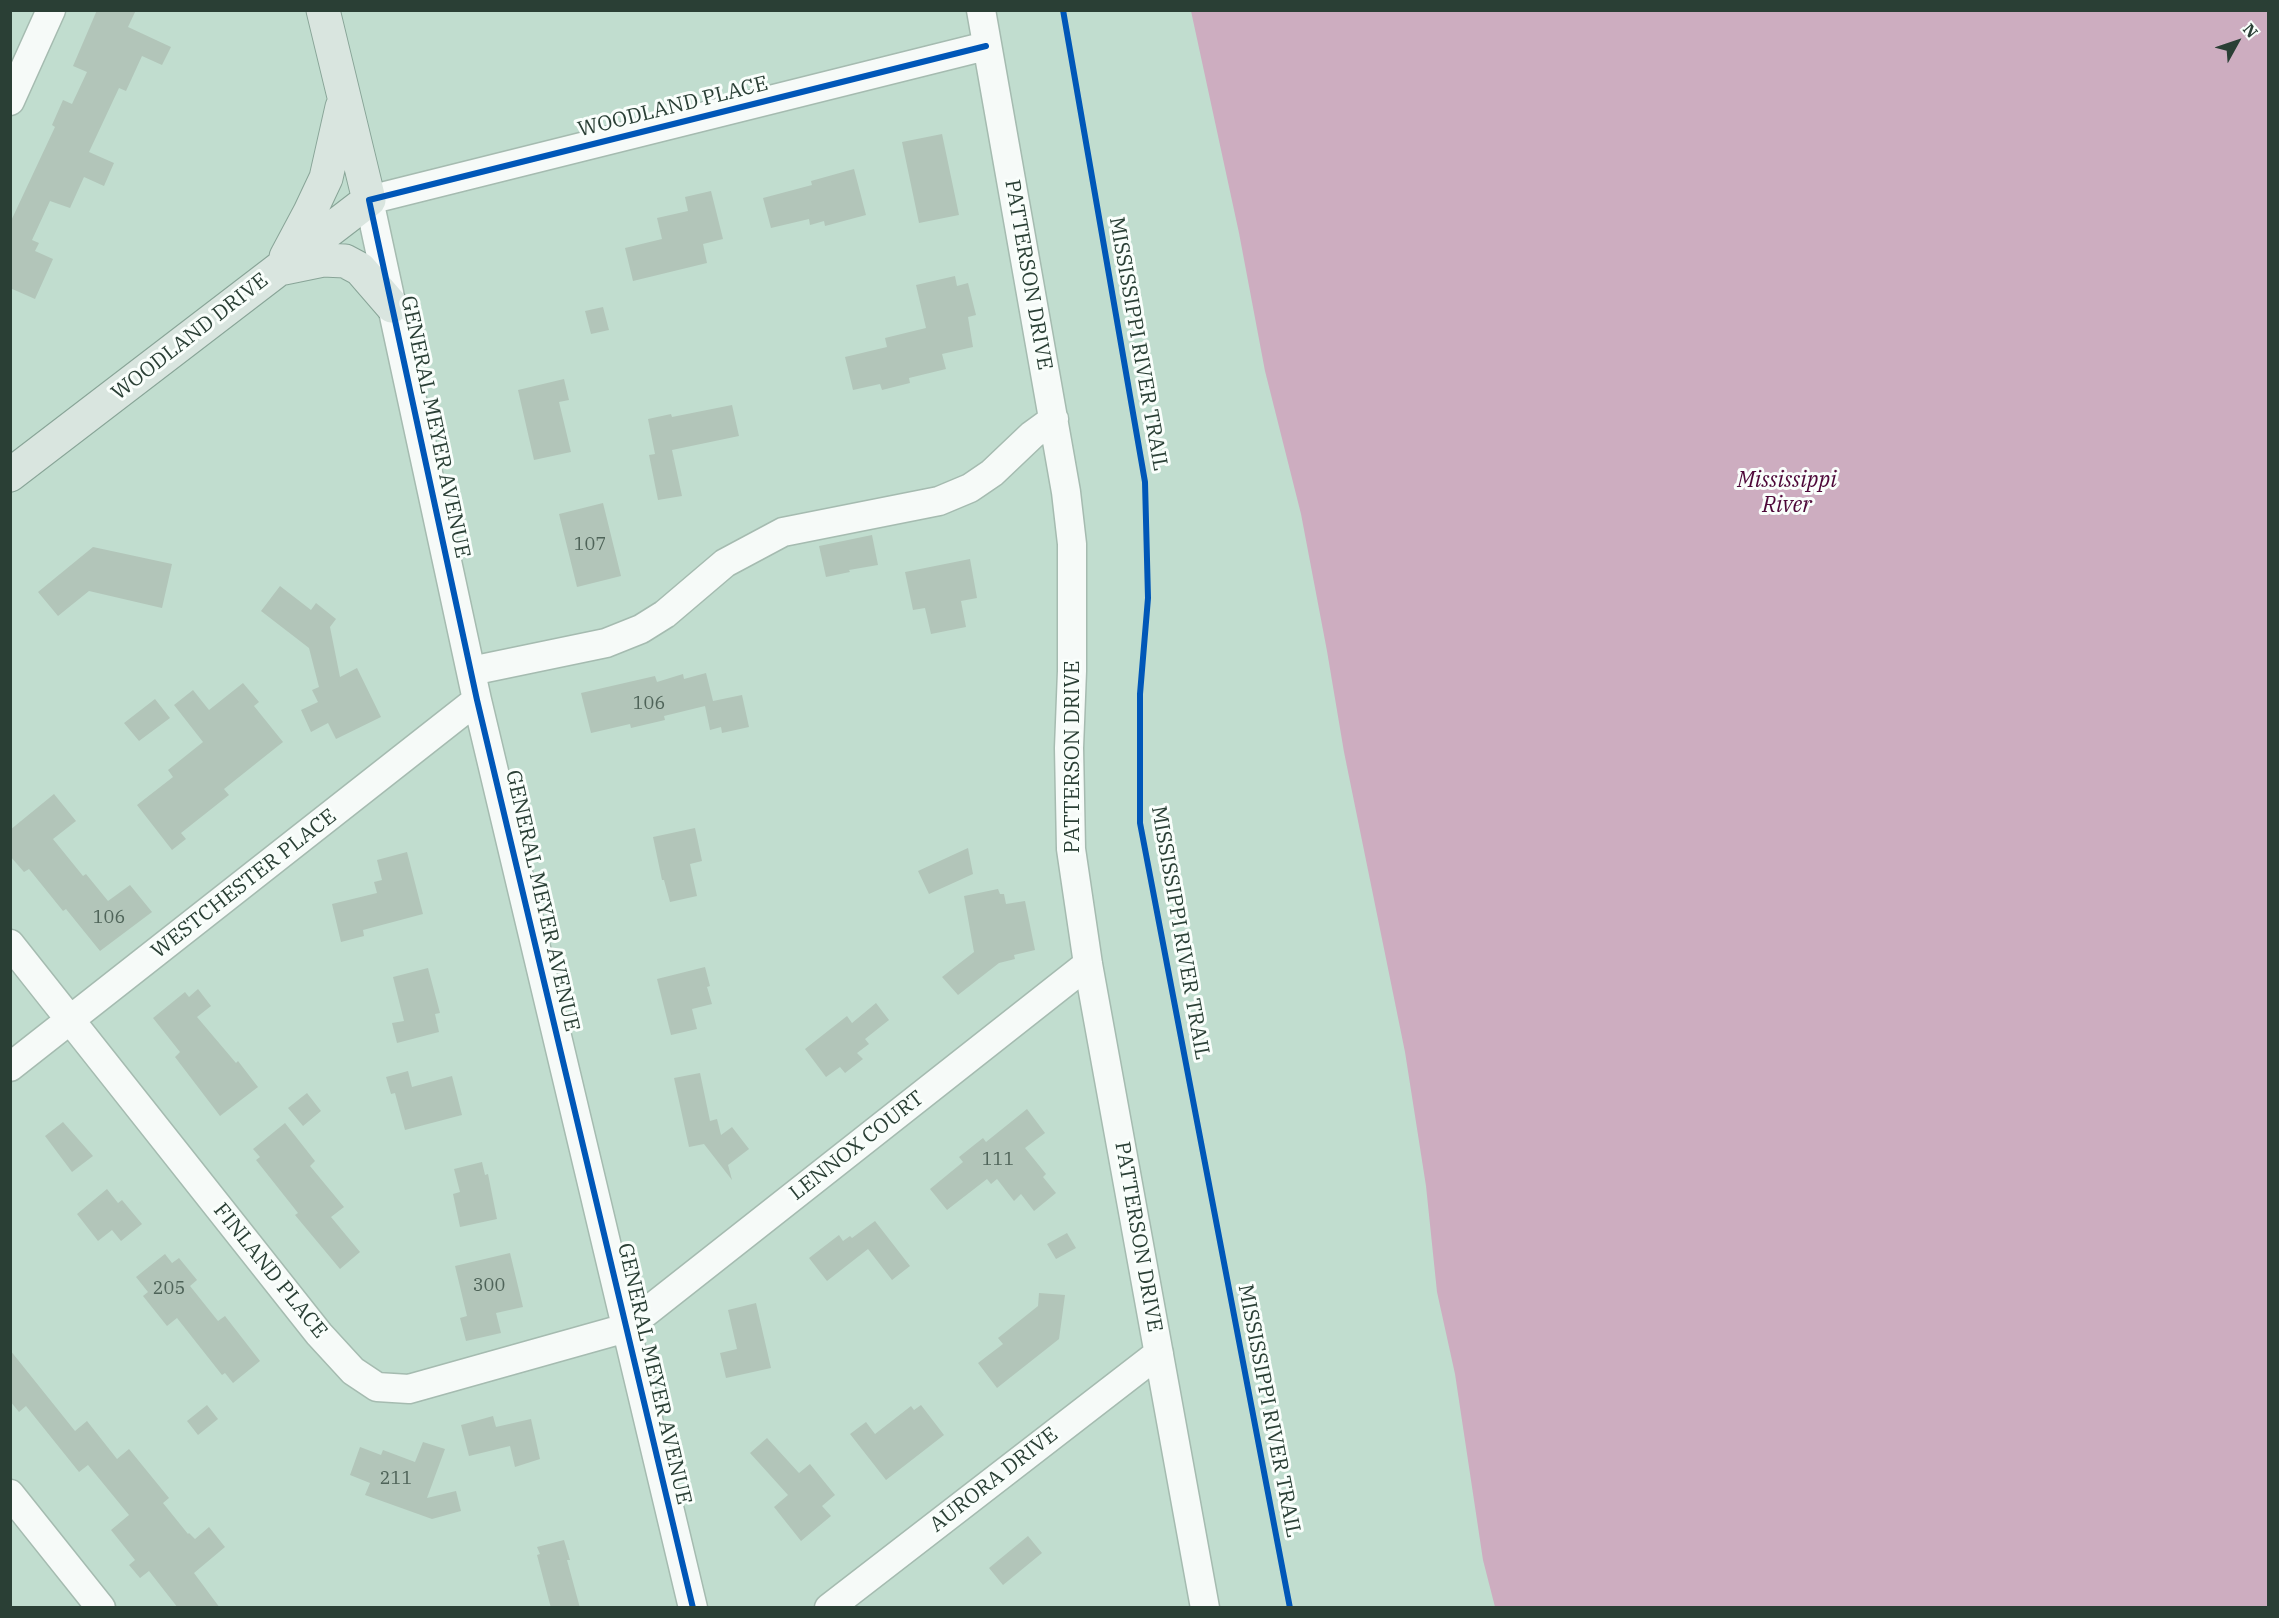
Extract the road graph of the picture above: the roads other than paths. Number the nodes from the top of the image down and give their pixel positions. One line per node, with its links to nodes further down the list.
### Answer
1 (51, 10): 6 (street)
2 (323, 10): 5 (main road, GENERAL MEYER AVENUE)
3 (981, 10): 4 (street, PATTERSON DRIVE)
4 (986, 46): 7 (street, WOODLAND PLACE); 10 (street, PATTERSON DRIVE)
5 (344, 98): 7 (main road, GENERAL MEYER AVENUE); 8 (main road)
6 (10, 101)
7 (369, 200): 8 (main road, WOODLAND DRIVE); 9 (street, GENERAL MEYER AVENUE)
8 (279, 269): 9 (main road); 11 (main road, WOODLAND DRIVE)
9 (392, 306): 12 (street, GENERAL MEYER AVENUE)
10 (1054, 419): 12 (street); 15 (street, PATTERSON DRIVE)
11 (10, 475)
12 (471, 671): 13 (street, GENERAL MEYER AVENUE)
13 (477, 700): 16 (street, WESTCHESTER PLACE); 18 (street, GENERAL MEYER AVENUE)
14 (10, 944): 16 (street, FINLAND PLACE)
15 (1088, 964): 18 (street, LENNOX COURT); 19 (street, PATTERSON DRIVE)
16 (71, 1020): 17 (street, WESTCHESTER PLACE); 18 (street, FINLAND PLACE)
17 (10, 1067)
18 (626, 1328): 22 (street, GENERAL MEYER AVENUE)
19 (1159, 1353): 23 (street, AURORA DRIVE); 24 (street, PATTERSON DRIVE)
20 (10, 1494): 21 (street)
21 (101, 1608)
22 (693, 1608)
23 (829, 1608)
24 (1205, 1608)

